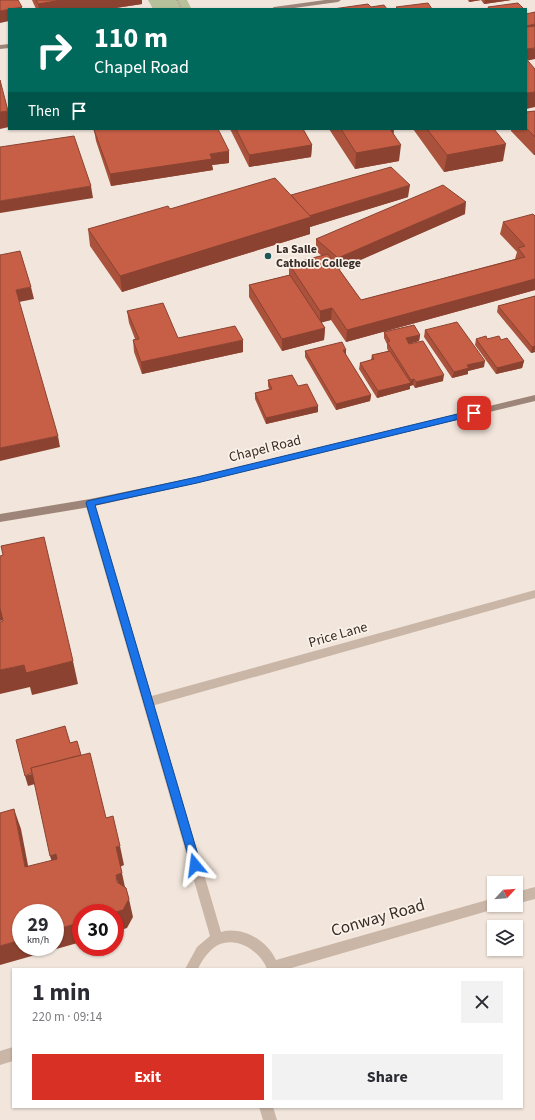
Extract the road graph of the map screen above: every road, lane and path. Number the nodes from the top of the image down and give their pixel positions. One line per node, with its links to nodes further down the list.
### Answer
1 (338, 0): 2 (main road)
2 (281, 8)
3 (535, 398): 4 (main road, Chapel Road)
4 (90, 503): 5 (main road, Chapel Road); 7 (street)
5 (0, 518)
6 (535, 594): 7 (street, Price Lane)
7 (148, 702): 11 (street)
8 (535, 893): 9 (street)
9 (523, 896)
10 (487, 906): 13 (street, Conway Road)
11 (217, 939): 12 (street); 13 (street)
12 (191, 968)
13 (273, 968)
14 (12, 1054): 15 (street)
15 (0, 1058)
16 (266, 1108): 17 (street)
17 (270, 1120)

